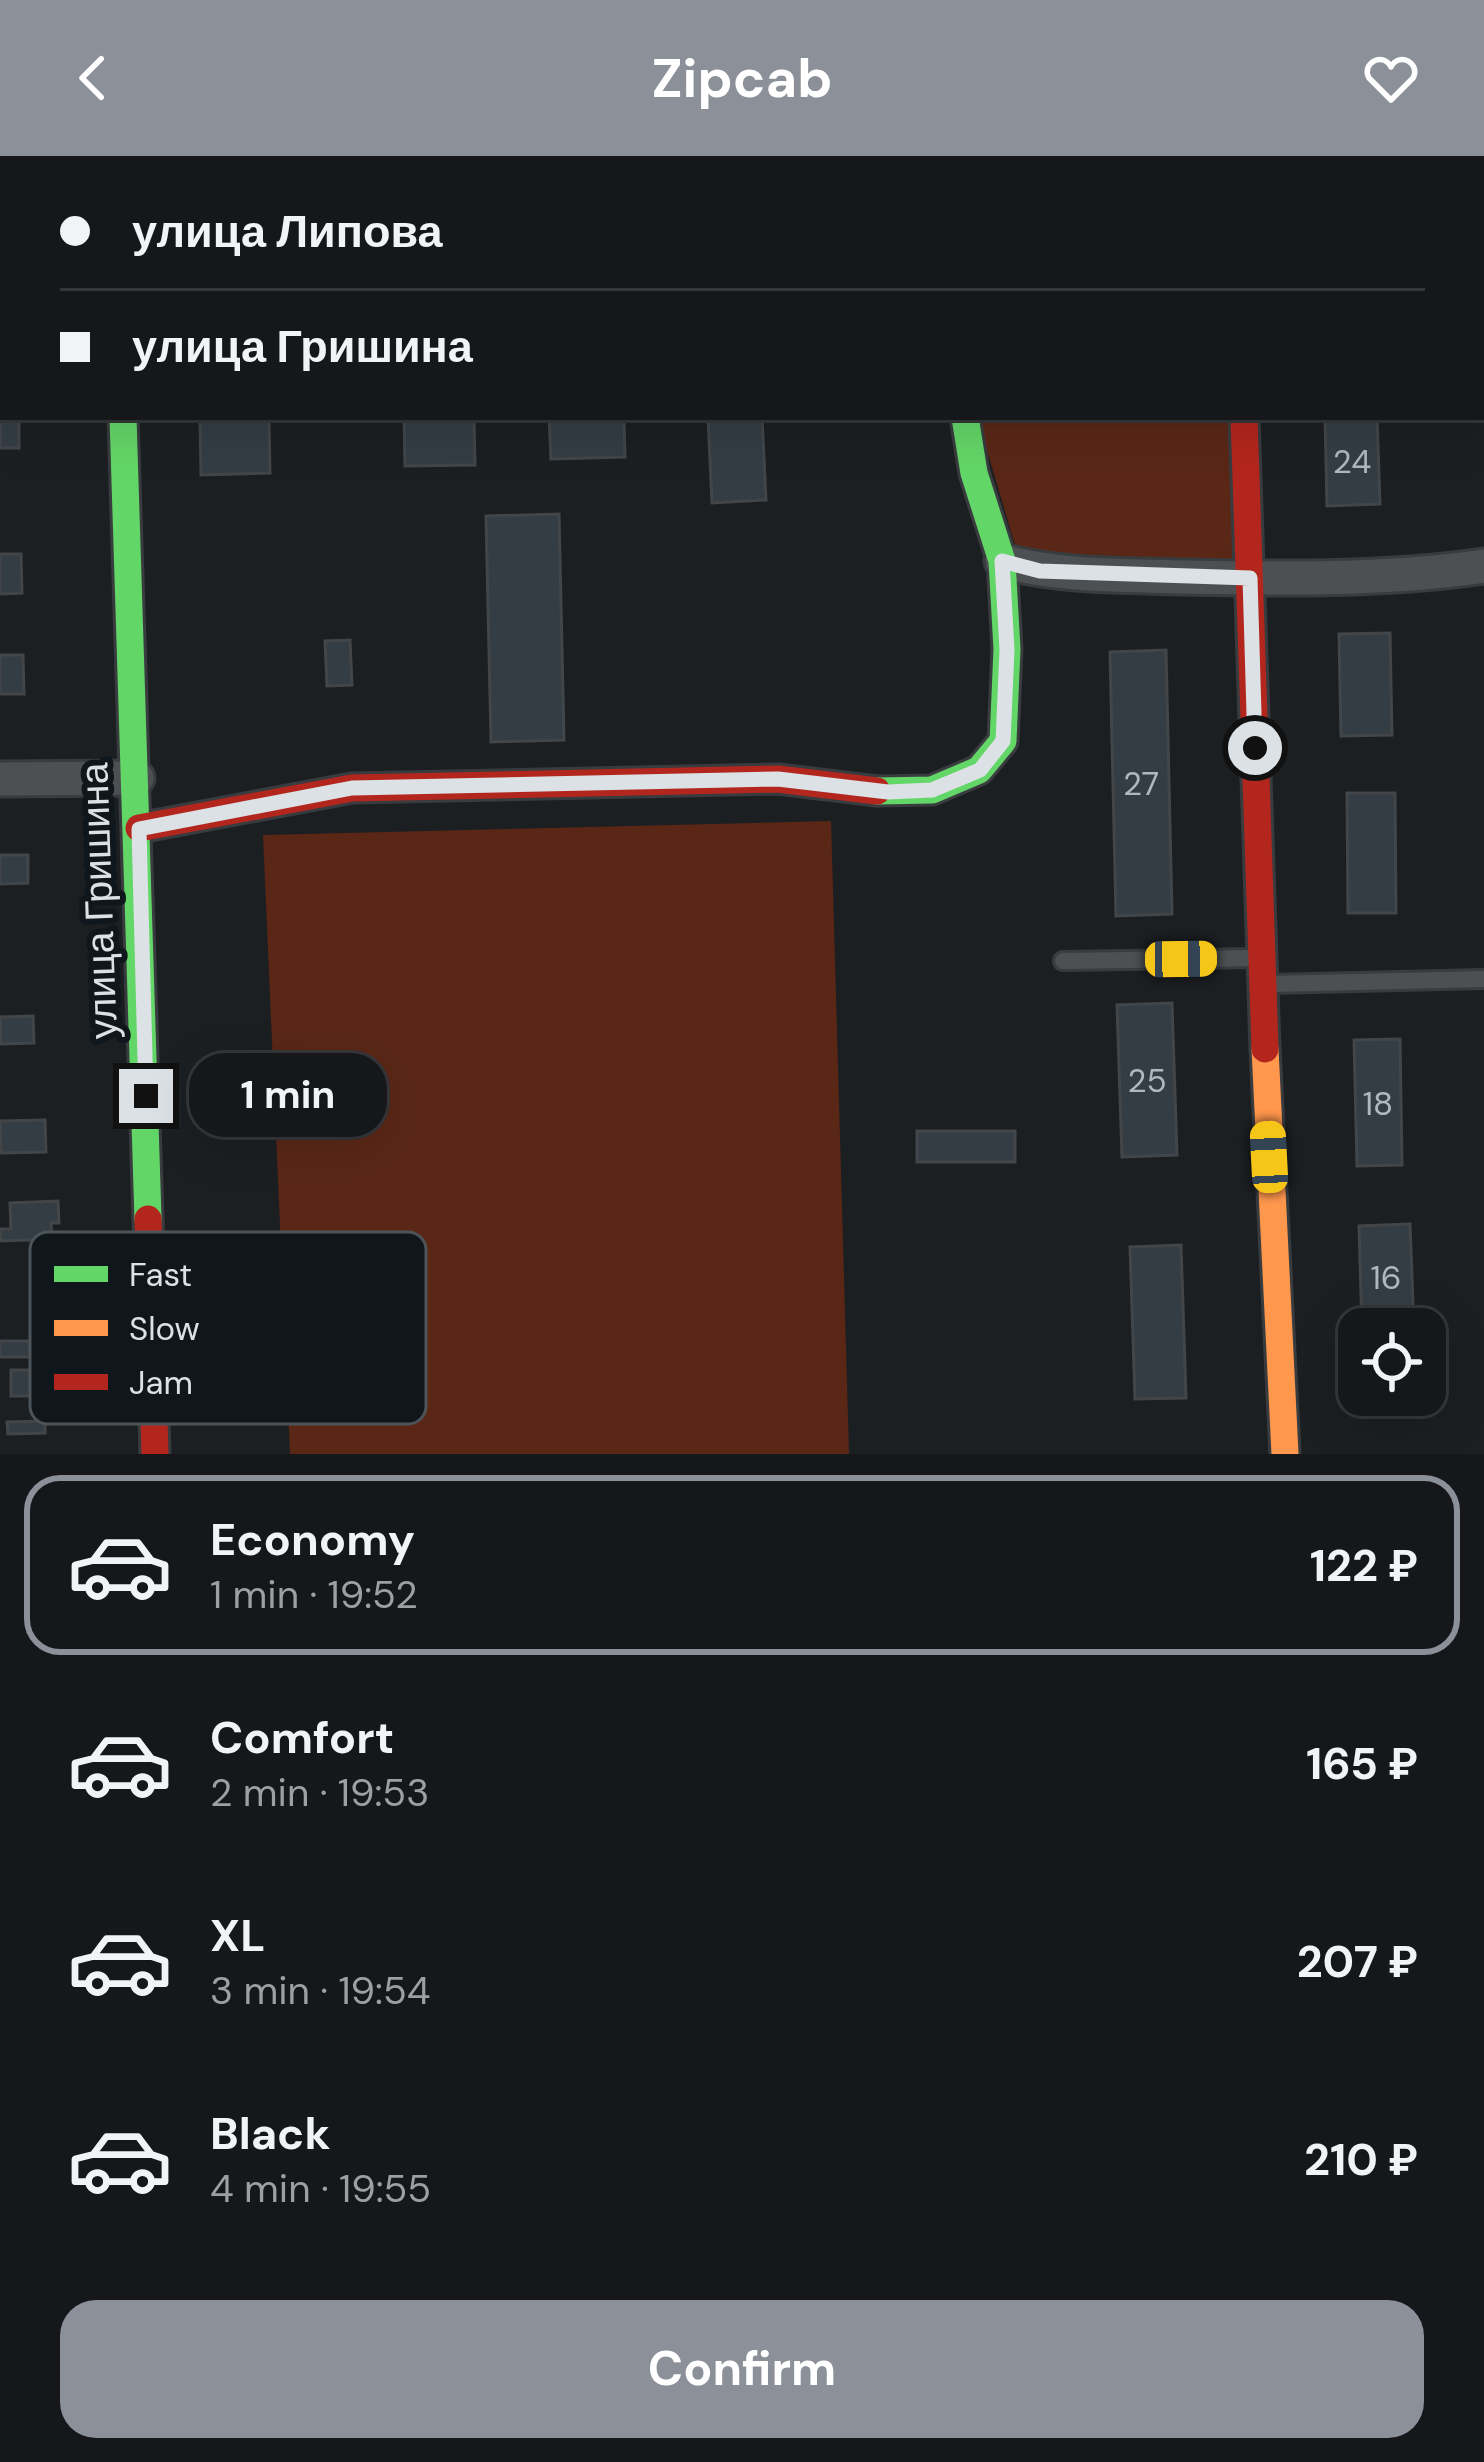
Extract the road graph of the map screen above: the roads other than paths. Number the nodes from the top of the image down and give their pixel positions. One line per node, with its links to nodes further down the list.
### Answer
1 (123, 420): 7 (street, улица Гришина)
2 (965, 420): 4 (street)
3 (1244, 420): 6 (street)
4 (1002, 561): 6 (street); 9 (street)
5 (1484, 566): 6 (street)
6 (1250, 578): 11 (street)
7 (137, 778): 8 (street); 9 (street, улица Гришина)
8 (0, 779)
9 (139, 829): 13 (street, улица Гришина)
10 (1063, 961): 11 (lane)
11 (1260, 971): 12 (lane); 16 (street)
12 (1484, 979)
13 (149, 1232)
14 (154, 1424): 15 (street, улица Гришина)
15 (155, 1454)
16 (1285, 1454)

